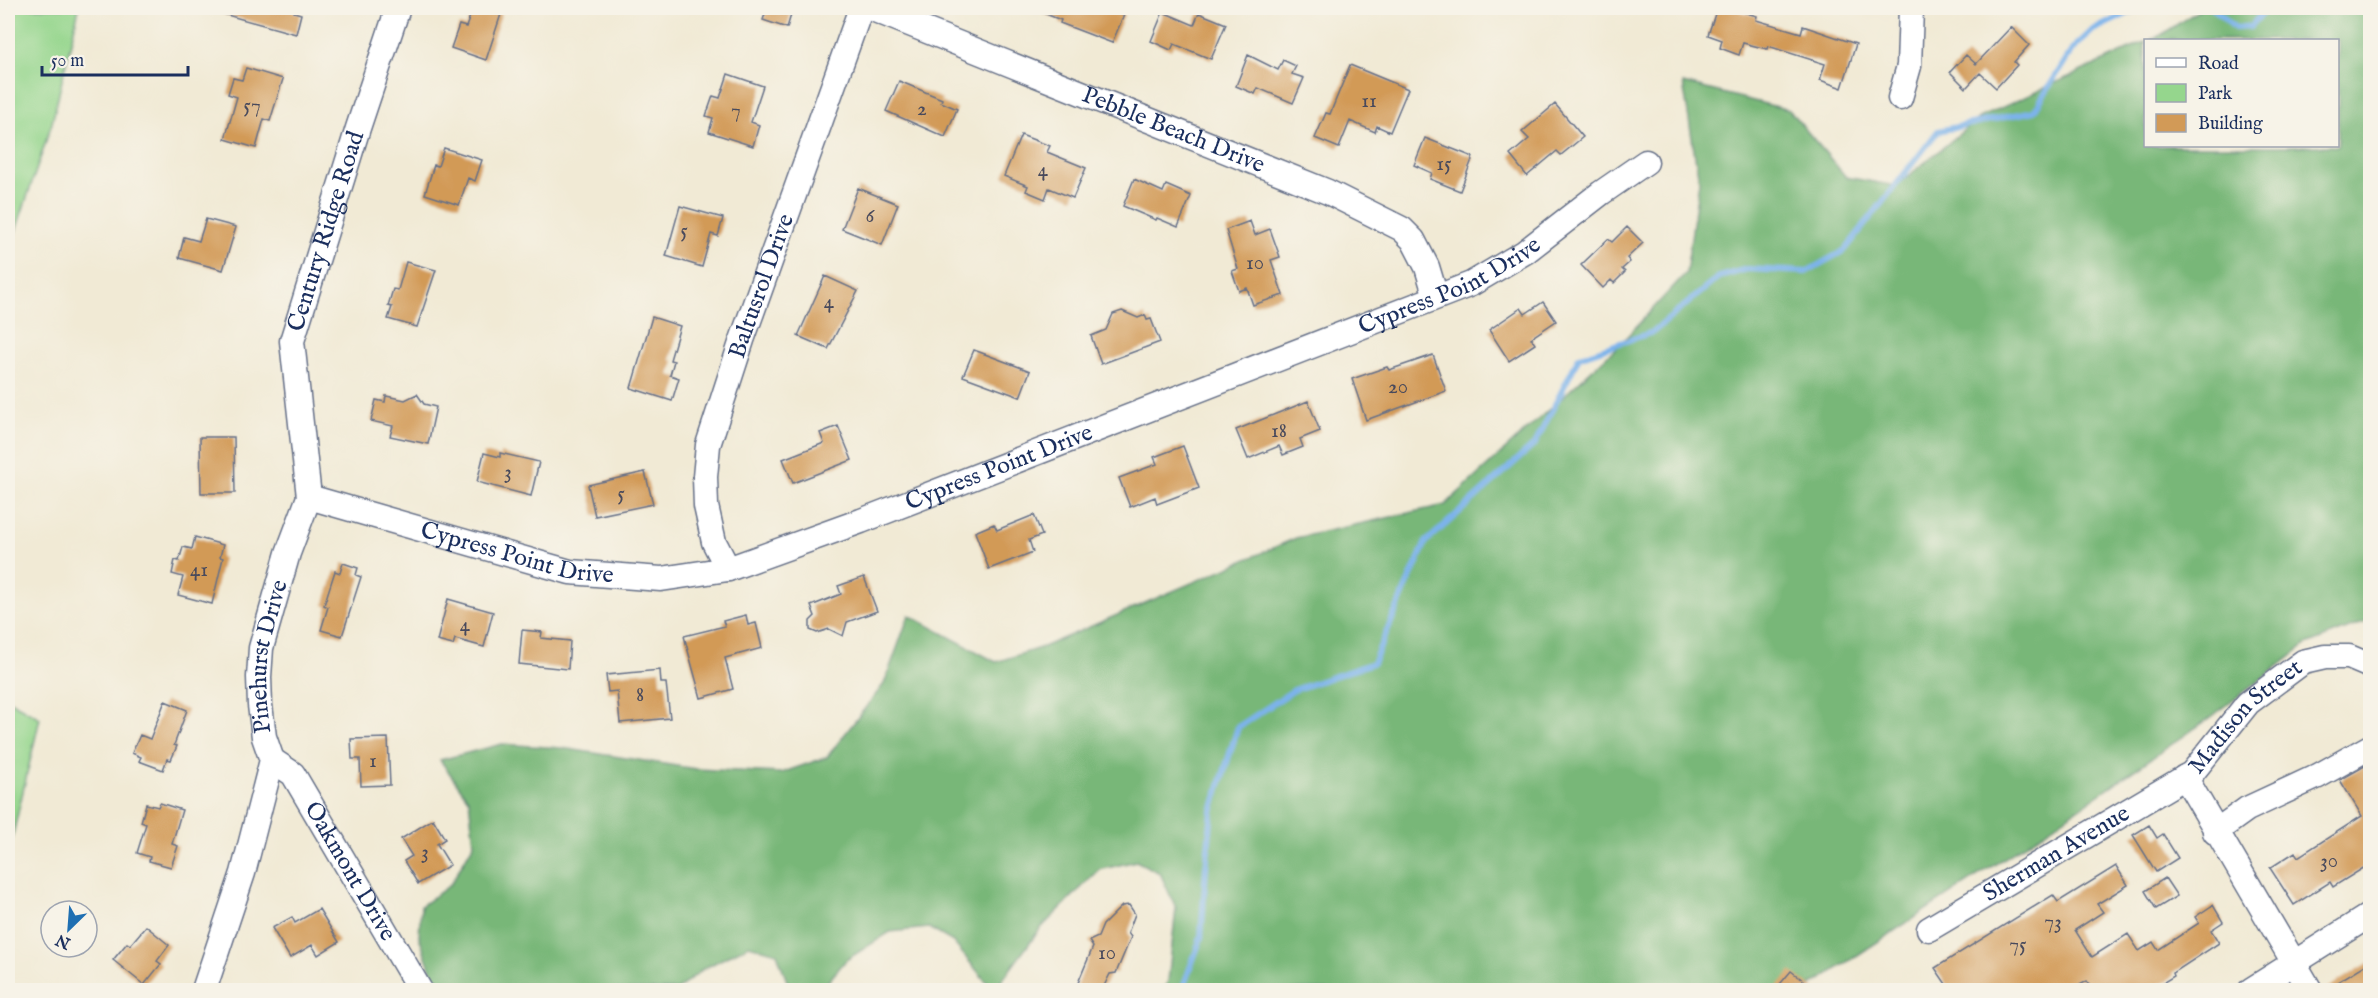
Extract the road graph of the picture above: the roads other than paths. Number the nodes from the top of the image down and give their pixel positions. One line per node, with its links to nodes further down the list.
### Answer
1 (398, 8): 9 (street, Century Ridge Road)
2 (861, 8): 10 (street, Baltusrol Drive)
3 (870, 8): 8 (street, Pebble Beach Drive)
4 (1910, 8): 5 (street); 6 (street)
5 (1926, 8)
6 (1900, 98)
7 (1646, 162): 8 (street, Cypress Point Drive)
8 (1436, 297): 10 (street, Cypress Point Drive)
9 (309, 497): 10 (street, Cypress Point Drive); 13 (street, Pinehurst Drive)
10 (728, 569)
11 (2370, 666): 14 (street, Madison Street)
12 (2370, 747): 15 (street)
13 (272, 760): 19 (street, Pinehurst Drive); 20 (street, Oakmont Drive)
14 (2185, 777): 15 (street, Madison Street); 17 (street, Sherman Avenue)
15 (2215, 832): 18 (street, Madison Street)
16 (2370, 915): 18 (street)
17 (1929, 929)
18 (2293, 964): 21 (street); 22 (street, Madison Street)
19 (204, 990)
20 (420, 990)
21 (2251, 990)
22 (2310, 990)

